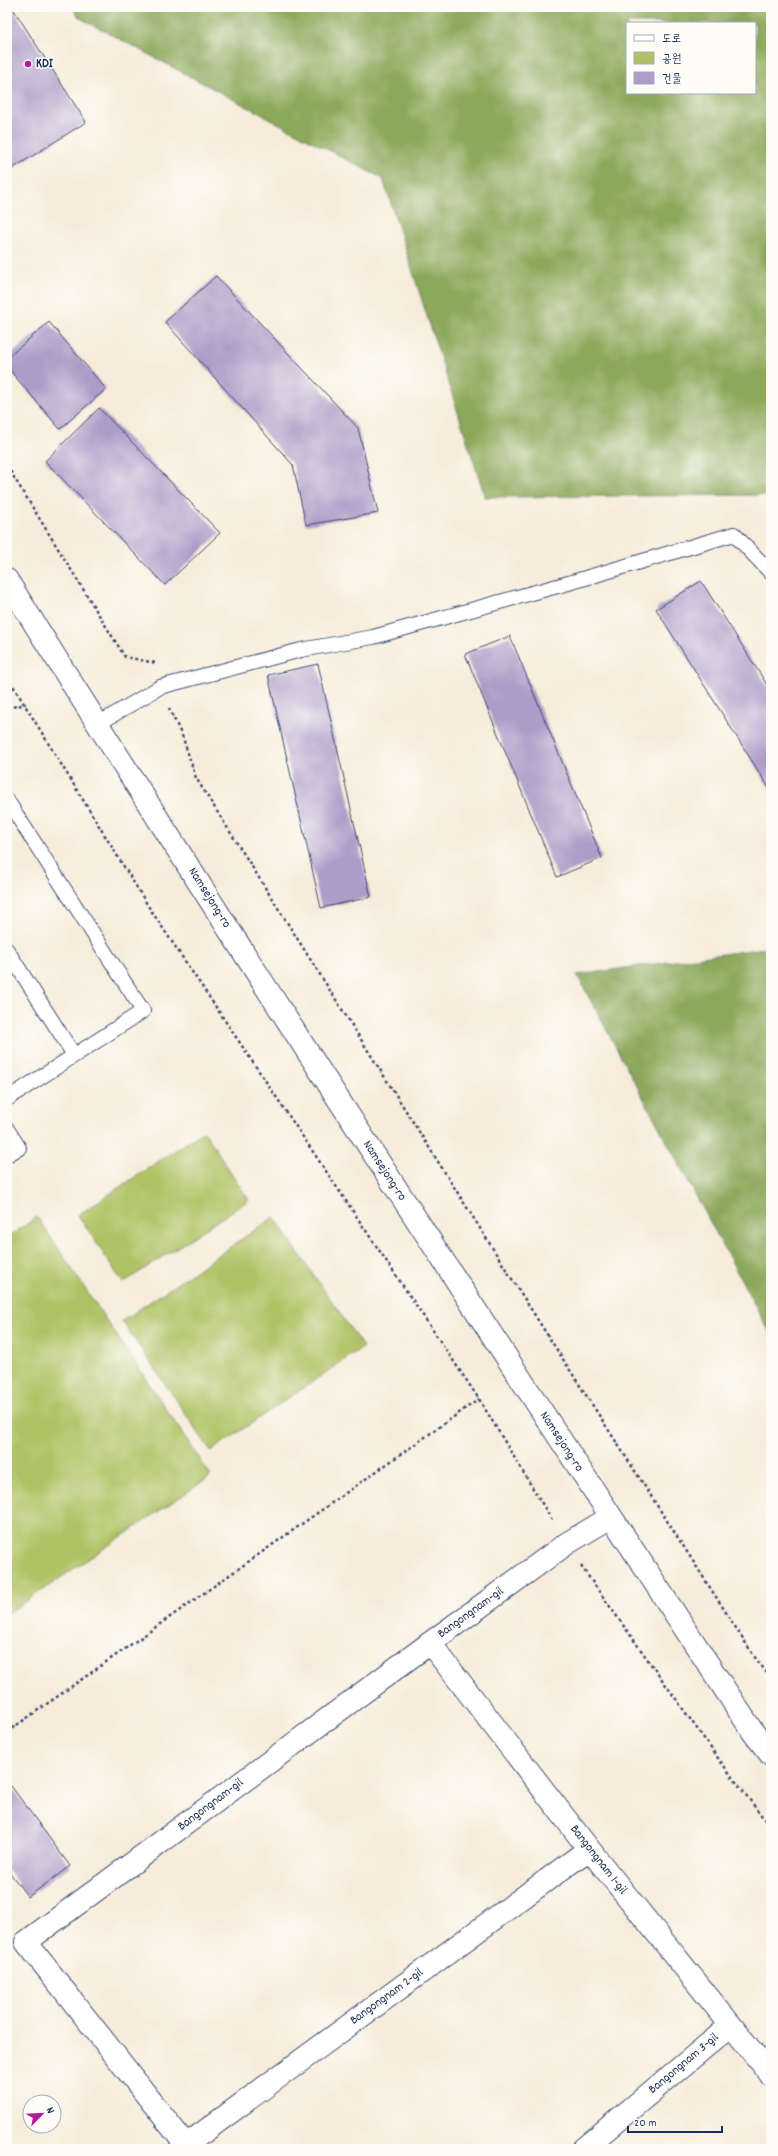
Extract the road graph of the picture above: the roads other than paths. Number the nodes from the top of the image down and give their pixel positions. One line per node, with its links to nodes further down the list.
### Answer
1 (771, 573): 3 (lane)
2 (7, 580): 3 (street, Namsejong-ro)
3 (98, 724): 10 (street, Namsejong-ro)
4 (7, 800): 6 (lane)
5 (7, 950): 6 (lane)
6 (74, 1055): 7 (lane)
7 (7, 1098)
8 (7, 1129): 9 (lane)
9 (7, 1156)
10 (611, 1517): 11 (street, Bangongnam-gil); 12 (street, Namsejong-ro)
11 (430, 1643): 13 (street, Bangongnam 1-gil); 16 (street, Bangongnam-gil)
12 (771, 1755)
13 (589, 1849): 14 (street, Bangongnam 1-gil); 16 (street, Bangongnam 2-gil)
14 (730, 2026): 15 (street, Bangongnam 1-gil); 17 (street, Bangongnam 3-gil)
15 (771, 2074)
16 (187, 2147)
17 (583, 2149)

